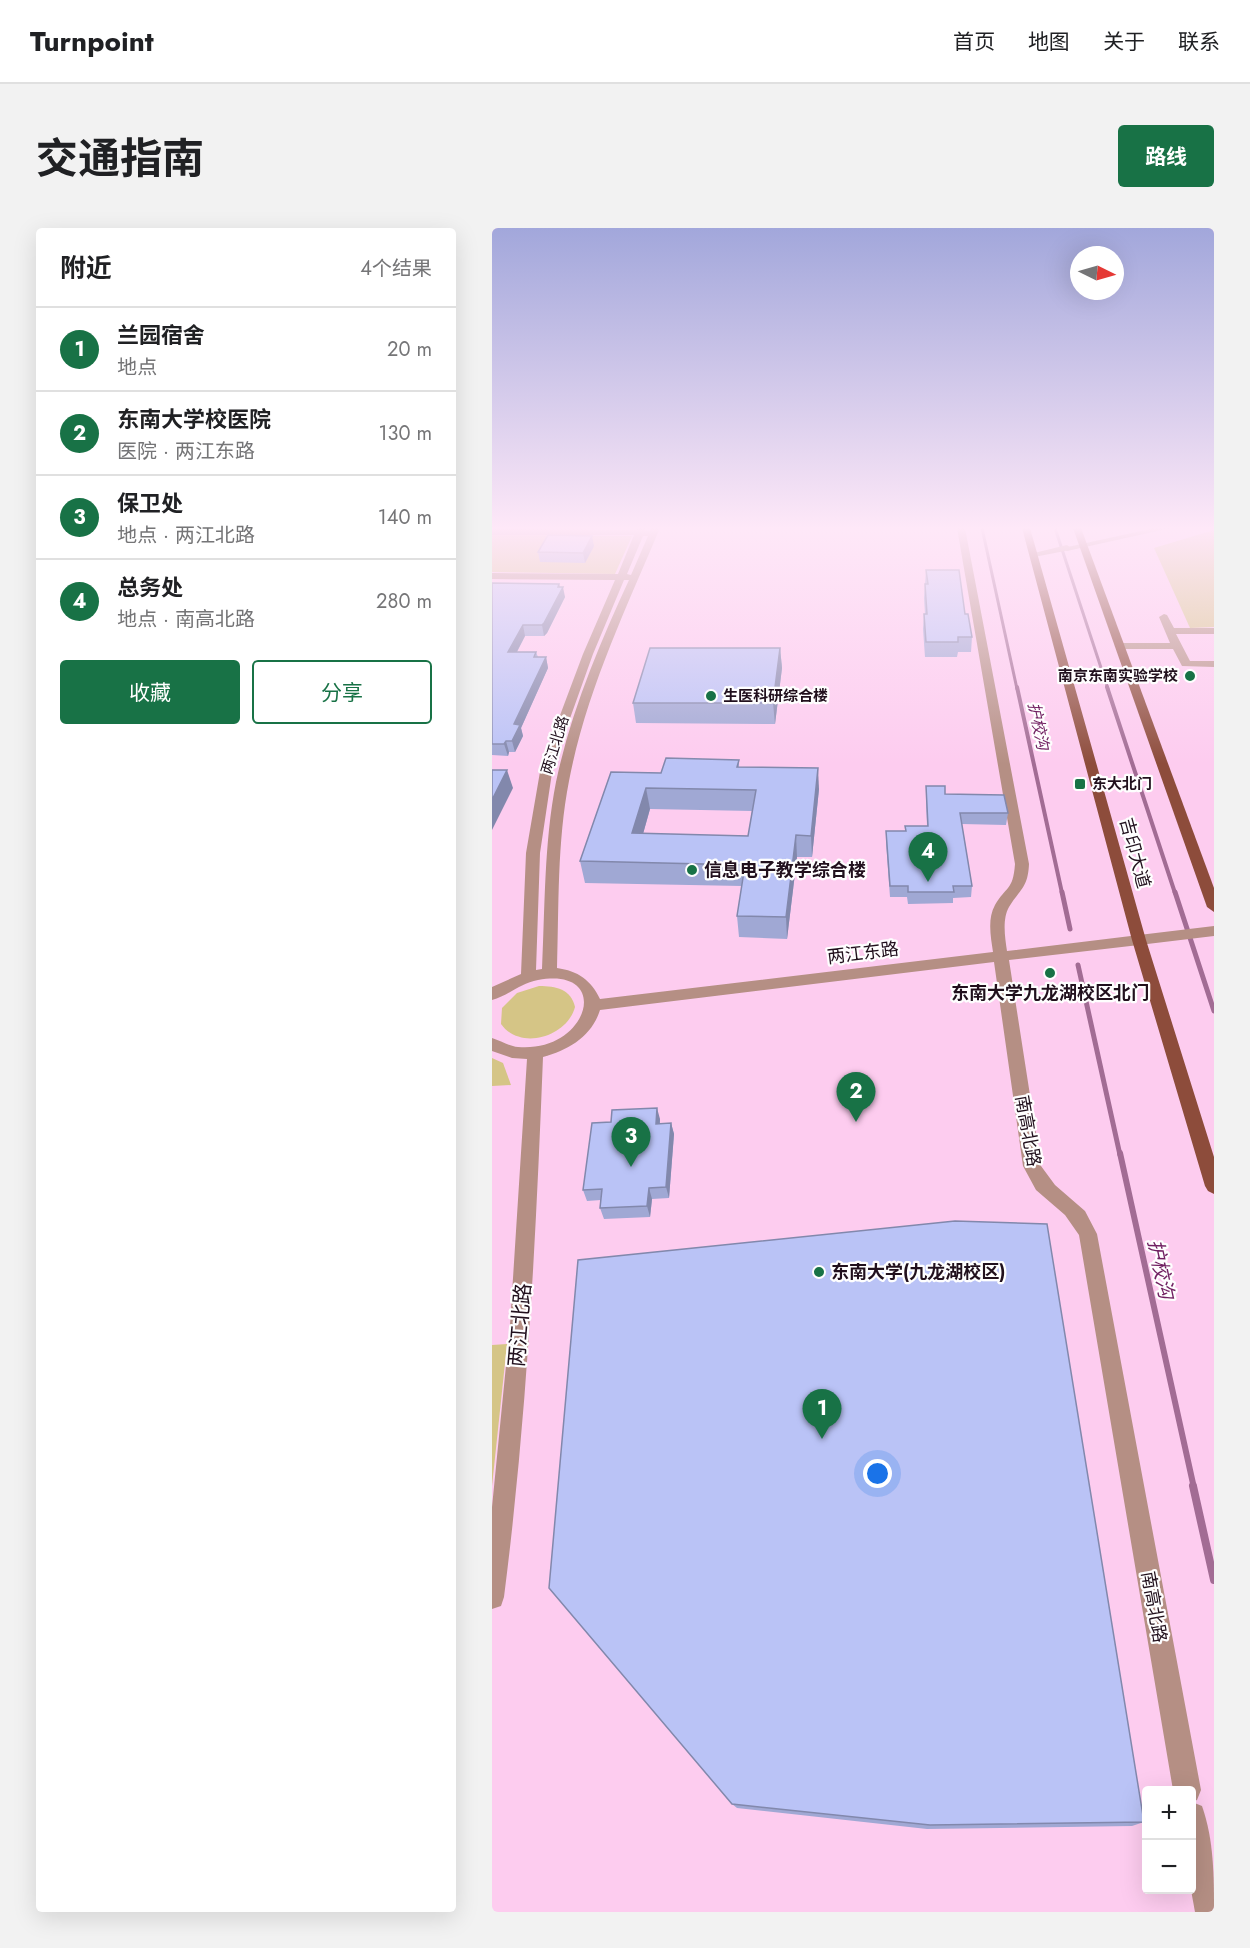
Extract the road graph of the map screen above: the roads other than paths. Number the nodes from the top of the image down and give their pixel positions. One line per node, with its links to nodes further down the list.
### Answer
1 (608, 607): 19 (street, 两江北路)
2 (623, 607): 18 (street, 两江北路)
3 (975, 607): 17 (street, 南高北路)
4 (1048, 607): 16 (main road, 吉印大道)
5 (1106, 607): 9 (main road)
6 (1164, 617): 7 (street)
7 (1170, 631): 8 (street); 10 (street)
8 (1214, 631)
9 (1120, 646): 10 (street); 14 (main road)
10 (1177, 646): 11 (street)
11 (1186, 664): 12 (street); 13 (street)
12 (1214, 664)
13 (1191, 676)
14 (1214, 907)
15 (1214, 931): 16 (street, 两江东路)
16 (1139, 940): 17 (street, 两江东路); 24 (main road, 吉印大道)
17 (1001, 957): 21 (street, 两江东路); 26 (street, 南高北路)
18 (549, 974): 19 (street); 21 (street)
19 (528, 976): 20 (street)
20 (492, 995)
21 (592, 1005): 23 (street)
22 (492, 1044): 23 (street)
23 (535, 1053): 25 (street, 两江北路)
24 (1214, 1186)
25 (492, 1597)
26 (1186, 1786)
27 (1196, 1840): 28 (street)
28 (1209, 1912)

